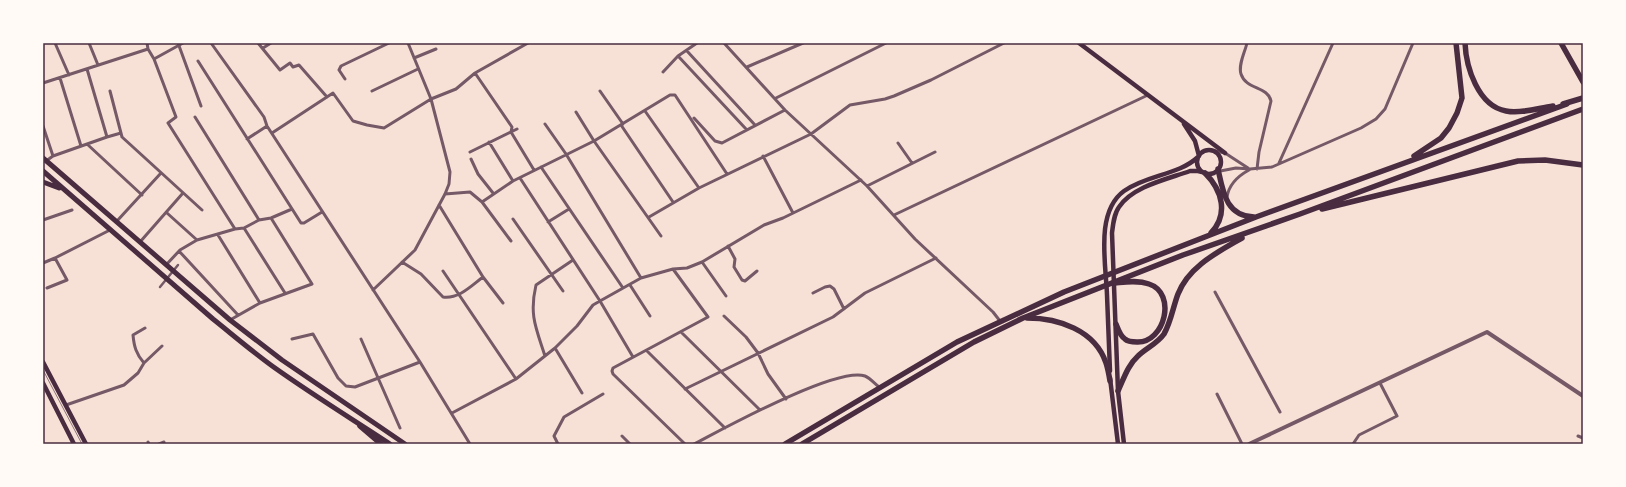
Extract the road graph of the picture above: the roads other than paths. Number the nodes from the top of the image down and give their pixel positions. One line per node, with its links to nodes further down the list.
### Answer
1 (55, 43): 38 (street)
2 (89, 43): 32 (street)
3 (148, 43): 25 (street)
4 (183, 43): 23 (street)
5 (211, 43): 64 (street)
6 (258, 43): 24 (street)
7 (271, 43): 24 (street)
8 (389, 43): 40 (street)
9 (408, 43): 29 (street)
10 (528, 43): 37 (street)
11 (697, 43): 27 (street)
12 (724, 43): 33 (street)
13 (803, 43): 33 (street)
14 (886, 43): 48 (street)
15 (1004, 43): 70 (street)
16 (1080, 43): 46 (main road)
17 (1247, 43): 95 (street)
18 (1333, 43): 89 (street)
19 (1413, 43): 89 (street)
20 (1456, 43): 90 (highway)
21 (1465, 43): 51 (highway)
22 (1561, 43): 41 (highway)
23 (179, 44): 30 (street); 52 (street)
24 (263, 48): 47 (street)
25 (148, 49): 30 (street); 32 (street)
26 (436, 49): 29 (street)
27 (687, 51): 28 (street); 62 (street)
28 (678, 56): 36 (street); 66 (street)
29 (414, 58): 35 (street)
30 (154, 59): 135 (street)
31 (198, 61): 72 (street)
32 (98, 65): 34 (street)
33 (747, 68): 48 (street)
34 (87, 69): 38 (street); 71 (street)
35 (418, 69): 44 (street); 50 (street)
36 (663, 72)
37 (475, 73): 50 (street); 67 (street)
38 (69, 75): 39 (street)
39 (60, 78): 42 (street); 78 (street)
40 (345, 79)
41 (1583, 82)
42 (43, 83)
43 (110, 91): 68 (street)
44 (372, 91)
45 (600, 91): 61 (street)
46 (1148, 95): 59 (main road); 125 (street)
47 (327, 97): 50 (street); 69 (street)
48 (776, 98): 53 (street)
49 (1583, 98): 51 (highway)
50 (432, 99): 110 (street)
51 (1567, 104): 90 (highway)
52 (201, 106)
53 (785, 110): 62 (street); 70 (street)
54 (1582, 110): 124 (highway)
55 (645, 111): 61 (street); 101 (street); 107 (street)
56 (576, 112): 75 (street)
57 (195, 117): 131 (street)
58 (694, 118): 66 (street)
59 (1182, 120): 73 (main road); 86 (main road)
60 (545, 124): 83 (street)
61 (622, 125): 75 (street); 115 (street)
62 (755, 125): 66 (street)
63 (43, 126): 84 (street)
64 (267, 126): 69 (street); 72 (street)
65 (517, 129): 67 (street)
66 (746, 129)
67 (511, 132): 74 (street); 96 (street)
68 (121, 133): 71 (street); 99 (street)
69 (272, 133): 121 (street)
70 (811, 134): 85 (street); 103 (street)
71 (107, 137): 76 (street)
72 (247, 139): 117 (street)
73 (1208, 140): 79 (main road); 82 (main road)
74 (489, 142): 80 (street); 104 (street)
75 (594, 142): 83 (street); 126 (street)
76 (87, 144): 78 (street); 111 (street)
77 (898, 144): 91 (street)
78 (81, 146): 84 (street)
79 (1213, 151): 82 (street); 86 (main road); 98 (main road)
80 (470, 152)
81 (935, 152): 91 (street)
82 (1225, 153): 94 (street)
83 (566, 154): 93 (street); 159 (street)
84 (53, 156): 88 (street)
85 (763, 156): 101 (street); 123 (street)
86 (1198, 156): 100 (main road); 199 (main road)
87 (471, 159): 109 (street)
88 (45, 160): 132 (highway)
89 (1279, 163): 95 (street)
90 (1403, 163): 127 (highway)
91 (912, 164): 106 (street)
92 (1583, 165): 124 (highway)
93 (541, 167): 96 (street); 118 (street)
94 (1250, 169): 95 (street); 98 (street); 112 (street)
95 (1257, 169)
96 (534, 170): 102 (street)
97 (43, 171): 113 (highway)
98 (1217, 171): 100 (main road); 112 (highway)
99 (161, 173): 108 (street); 111 (street)
100 (1204, 173): 139 (highway); 182 (main road)
101 (727, 174): 107 (street)
102 (520, 178): 104 (street); 133 (street)
103 (861, 180): 106 (street); 123 (street)
104 (513, 181): 109 (street)
105 (43, 182): 113 (highway)
106 (867, 186): 125 (street)
107 (699, 188): 115 (street)
108 (183, 193): 120 (street); 122 (street)
109 (493, 193): 114 (street)
110 (445, 194): 114 (street); 116 (street)
111 (142, 195): 132 (street)
112 (1226, 199): 127 (highway)
113 (80, 202): 136 (highway)
114 (482, 202): 142 (street)
115 (673, 202): 126 (street)
116 (439, 205): 149 (street); 158 (street)
117 (292, 209): 121 (street); 128 (street)
118 (569, 209): 133 (street); 164 (street)
119 (72, 210): 130 (street)
120 (202, 210)
121 (322, 212): 165 (street)
122 (167, 213): 141 (street); 143 (street)
123 (793, 213): 144 (street)
124 (1300, 214): 137 (highway)
125 (894, 215): 147 (street)
126 (649, 217): 140 (street)
127 (1256, 217): 139 (highway)
128 (271, 218): 131 (street); 168 (street)
129 (513, 219): 157 (street)
130 (43, 220)
131 (260, 220): 134 (street)
132 (118, 221): 143 (highway)
133 (548, 222): 148 (street)
134 (244, 228): 135 (street); 168 (street)
135 (235, 229): 138 (street)
136 (110, 230): 146 (street); 214 (highway)
137 (1255, 230): 160 (highway); 204 (highway)
138 (218, 235): 141 (street); 173 (street)
139 (1209, 235): 181 (highway)
140 (661, 236)
141 (197, 240): 145 (street)
142 (510, 241)
143 (140, 242): 152 (highway)
144 (728, 246): 150 (street); 155 (street)
145 (179, 252): 152 (street); 176 (street)
146 (55, 258): 151 (street); 163 (street)
147 (936, 258): 175 (street); 181 (street)
148 (573, 260): 157 (street); 172 (street)
149 (402, 262): 165 (street); 170 (street)
150 (702, 262): 154 (street); 171 (street)
151 (43, 263)
152 (166, 265): 180 (highway)
153 (178, 265): 162 (street)
154 (673, 269): 159 (street); 184 (street)
155 (757, 271)
156 (443, 272): 170 (street)
157 (552, 274): 166 (street); 191 (street)
158 (483, 277): 170 (street); 174 (street)
159 (641, 278): 161 (street)
160 (1109, 283): 179 (highway); 182 (highway)
161 (630, 285): 164 (street); 177 (street)
162 (160, 287)
163 (47, 288)
164 (623, 288): 172 (street)
165 (373, 290): 195 (street)
166 (563, 291)
167 (1215, 292): 212 (street)
168 (286, 293): 173 (street)
169 (813, 293): 175 (street)
170 (458, 296): 198 (street)
171 (726, 296)
172 (600, 301): 188 (street); 192 (street)
173 (260, 303): 176 (street)
174 (503, 303)
175 (844, 309): 190 (street)
176 (238, 315): 180 (street)
177 (650, 316)
178 (724, 316): 190 (street)
179 (1023, 318): 199 (highway); 233 (highway)
180 (230, 320): 226 (highway)
181 (1000, 321): 202 (highway)
182 (1116, 324): 204 (main road)
183 (145, 328): 194 (street)
184 (681, 332): 189 (street); 196 (street)
185 (292, 339): 197 (street)
186 (362, 339): 197 (street)
187 (162, 346): 194 (street)
188 (555, 348): 191 (street); 205 (street)
189 (647, 351): 192 (street); 203 (street)
190 (758, 353): 196 (street); 209 (street)
191 (545, 356): 198 (street)
192 (633, 357): 230 (street)
193 (43, 362): 210 (main road)
194 (144, 362): 210 (street)
195 (420, 362): 197 (street); 213 (street)
196 (722, 371): 203 (street); 211 (street)
197 (379, 378): 215 (street)
198 (516, 379): 213 (street)
199 (1110, 381): 234 (main road)
200 (43, 383): 221 (main road)
201 (1380, 383): 208 (street); 237 (street); 238 (street)
202 (880, 388): 209 (street); 232 (highway)
203 (685, 389): 216 (street)
204 (1118, 391): 235 (main road)
205 (582, 393)
206 (603, 394): 228 (street)
207 (1217, 394): 236 (street)
208 (1583, 396)
209 (786, 399): 211 (street)
210 (66, 405): 222 (main road)
211 (760, 410): 216 (street)
212 (1280, 412)
213 (452, 413): 227 (street)
214 (360, 426): 224 (highway); 225 (highway)
215 (400, 428)
216 (724, 428): 231 (street)
217 (622, 436): 229 (street)
218 (1578, 436): 219 (street)
219 (1583, 438)
220 (164, 442): 223 (street)
221 (74, 444)
222 (86, 444)
223 (159, 444)
224 (381, 444)
225 (390, 444)
226 (405, 444)
227 (470, 444)
228 (558, 444)
229 (630, 444)
230 (685, 444)
231 (694, 444)
232 (785, 444)
233 (802, 444)
234 (1118, 444)
235 (1124, 444)
236 (1242, 444)
237 (1249, 444)
238 (1353, 444)

